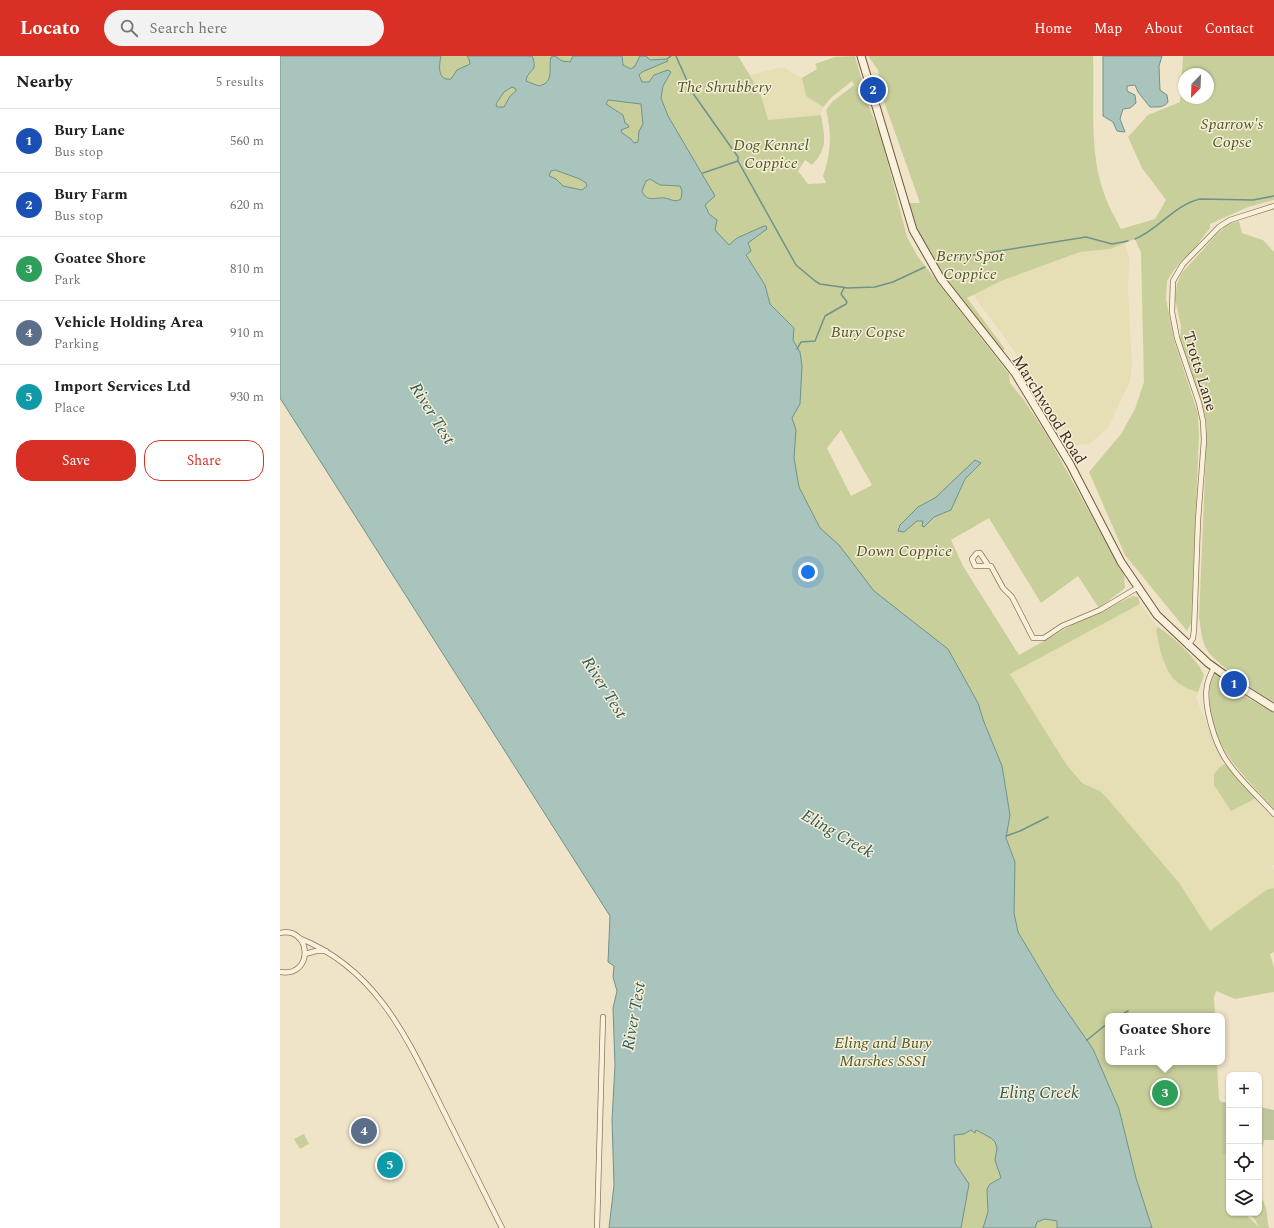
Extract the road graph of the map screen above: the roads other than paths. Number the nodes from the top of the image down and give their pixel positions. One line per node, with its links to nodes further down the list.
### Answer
1 (861, 56): 4 (street, Marchwood Road)
2 (1274, 206): 5 (street, Trotts Lane)
3 (988, 565): 4 (street)
4 (1137, 588): 5 (street, Marchwood Road)
5 (1188, 646): 6 (street, Marchwood Road)
6 (1214, 668): 7 (street, Marchwood Road); 8 (street)
7 (1274, 708)
8 (1274, 814)
9 (281, 931): 10 (street)
10 (299, 938): 11 (street); 12 (street)
11 (326, 951): 12 (street); 15 (street)
12 (305, 954): 13 (street)
13 (280, 972)
14 (603, 1017): 16 (street)
15 (502, 1228)
16 (597, 1228)

